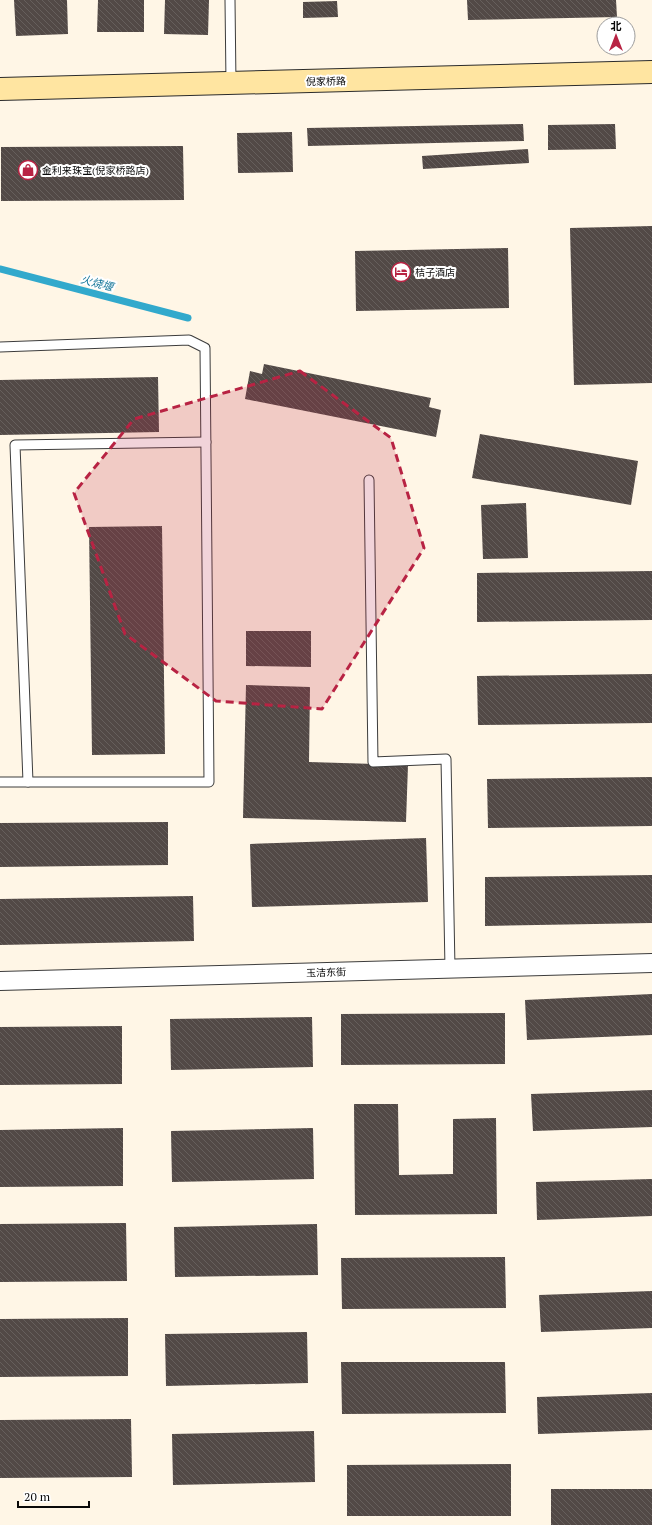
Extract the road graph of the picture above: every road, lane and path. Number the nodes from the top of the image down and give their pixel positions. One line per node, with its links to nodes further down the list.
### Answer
1 (230, 0): 3 (lane)
2 (652, 72): 3 (main road, 倪家桥路)
3 (231, 83): 4 (main road, 倪家桥路)
4 (0, 89)
5 (0, 347): 6 (lane)
6 (206, 442): 9 (lane); 9 (lane)
7 (369, 480): 11 (lane)
8 (0, 782): 9 (lane)
9 (28, 782)
10 (652, 963): 11 (street, 玉洁东街)
11 (450, 968): 12 (street, 玉洁东街)
12 (0, 981)

